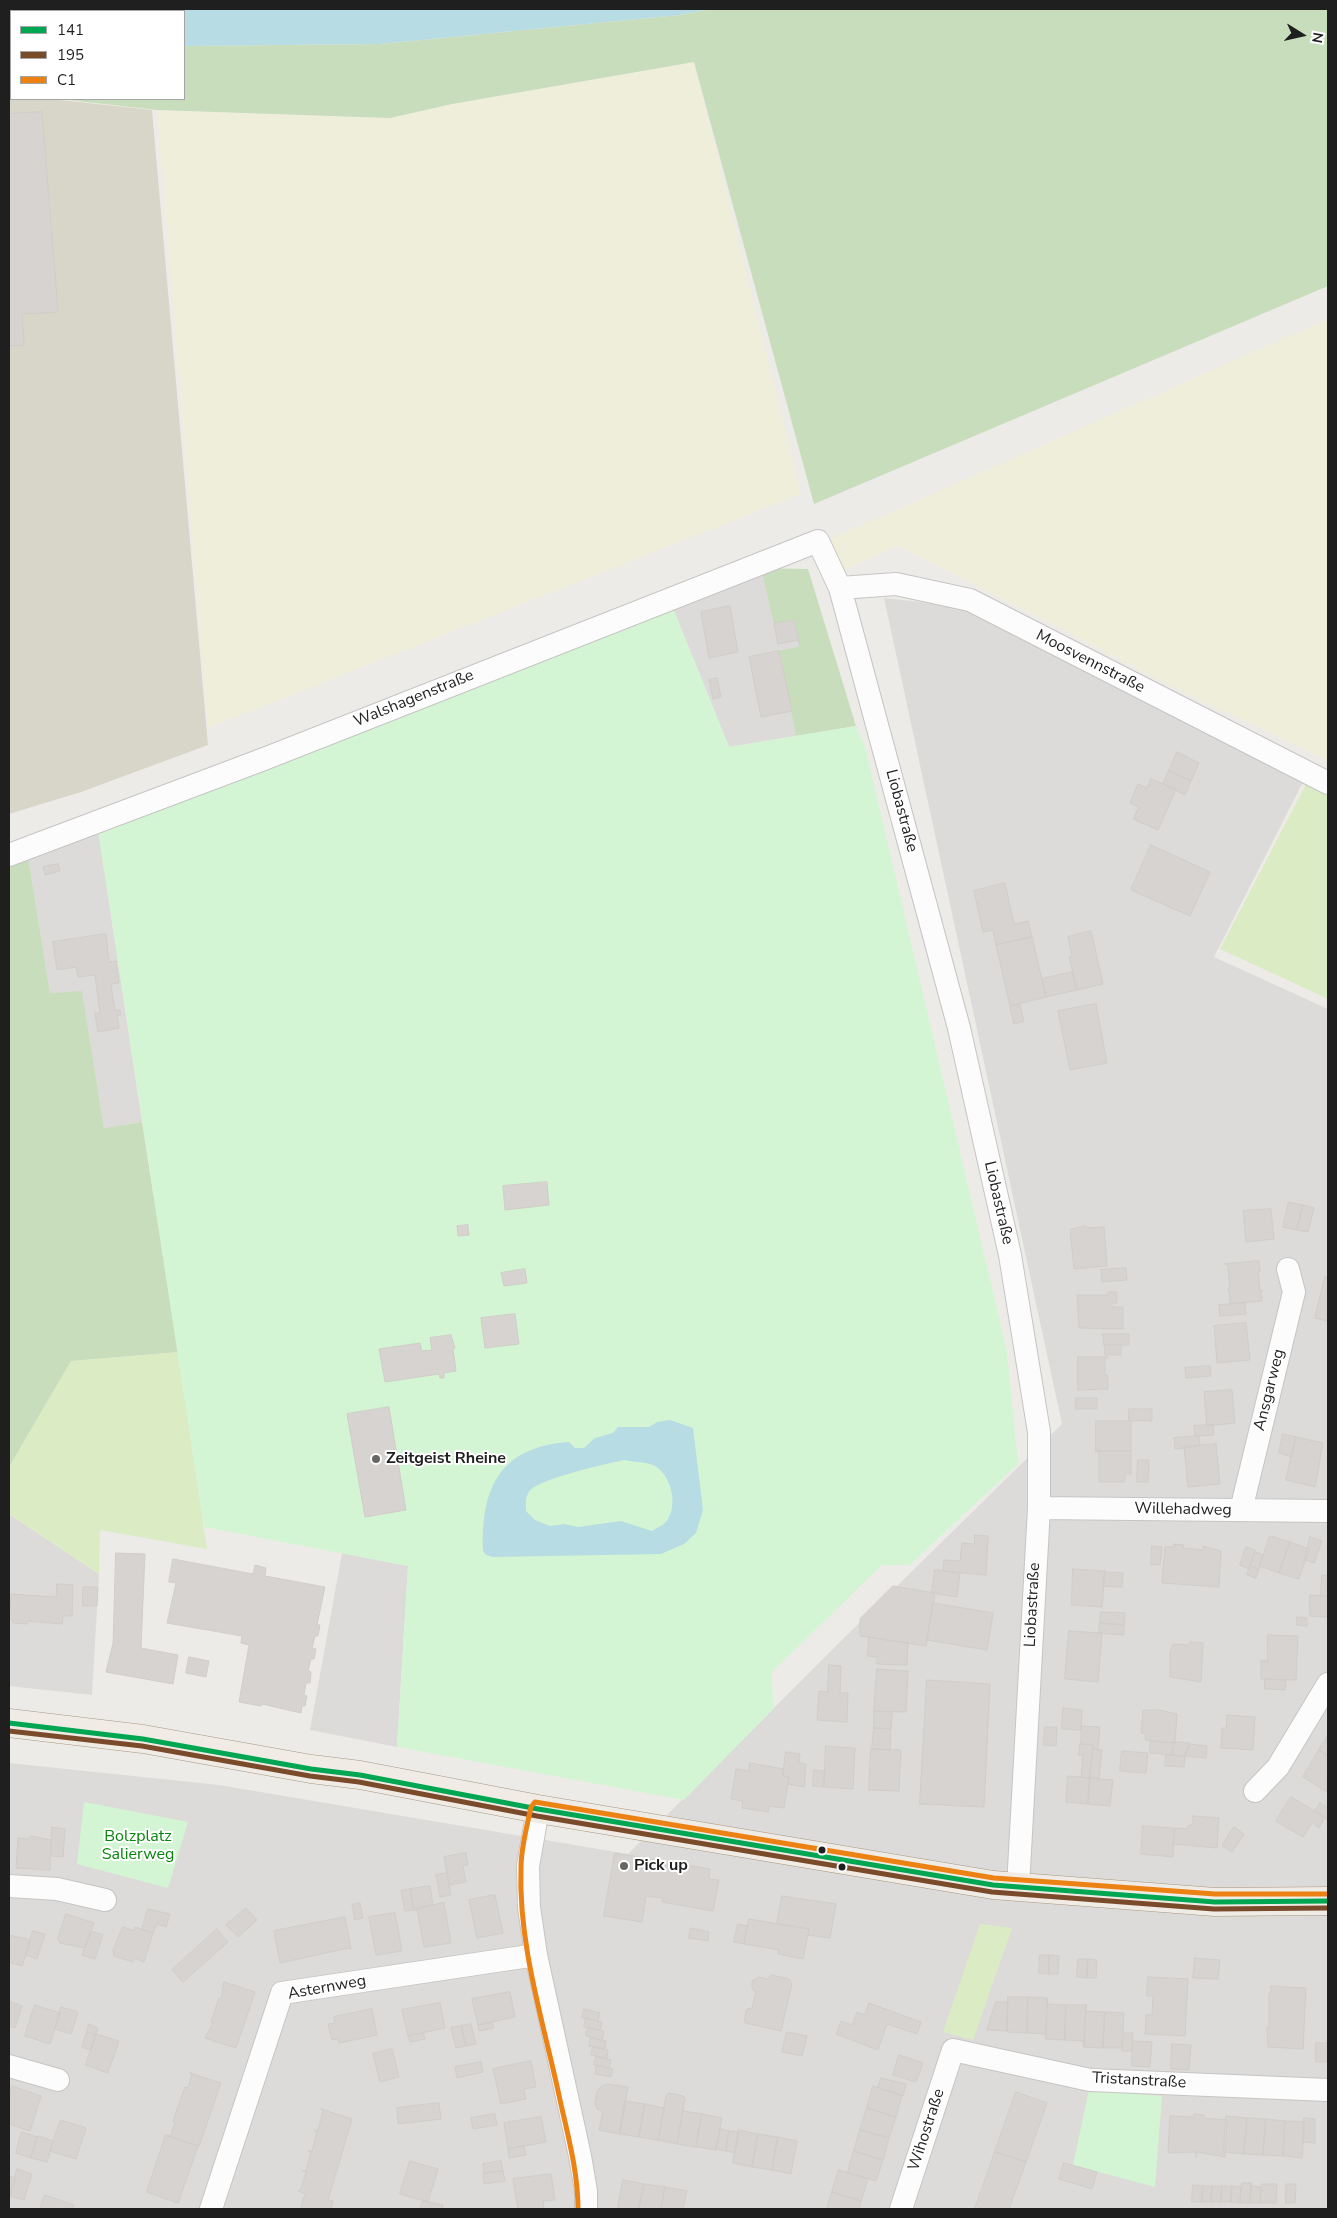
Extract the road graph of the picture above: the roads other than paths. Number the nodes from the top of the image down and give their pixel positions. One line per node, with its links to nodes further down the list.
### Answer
1 (818, 541): 2 (street, Liobastraße); 4 (street, Walshagenstraße)
2 (840, 588): 3 (street, Moosvennstraße); 6 (street, Liobastraße)
3 (1328, 783)
4 (9, 855)
5 (1288, 1269): 7 (street, Ansgarweg)
6 (1039, 1508): 7 (street, Willehadweg); 14 (street, Liobastraße)
7 (1241, 1510): 8 (street, Willehadweg)
8 (1328, 1511)
9 (1328, 1684): 11 (street)
10 (9, 1723): 12 (main road)
11 (1256, 1791)
12 (538, 1810): 14 (main road); 17 (street)
13 (9, 1886): 15 (street)
14 (1018, 1887): 16 (main road)
15 (105, 1900)
16 (1328, 1901)
17 (536, 1955): 23 (street, Asternweg); 24 (street)
18 (953, 2050): 21 (street, Tristanstraße); 22 (street, Wihostraße)
19 (9, 2066): 20 (street)
20 (58, 2080)
21 (1328, 2090)
22 (905, 2208)
23 (211, 2209)
24 (586, 2209)

